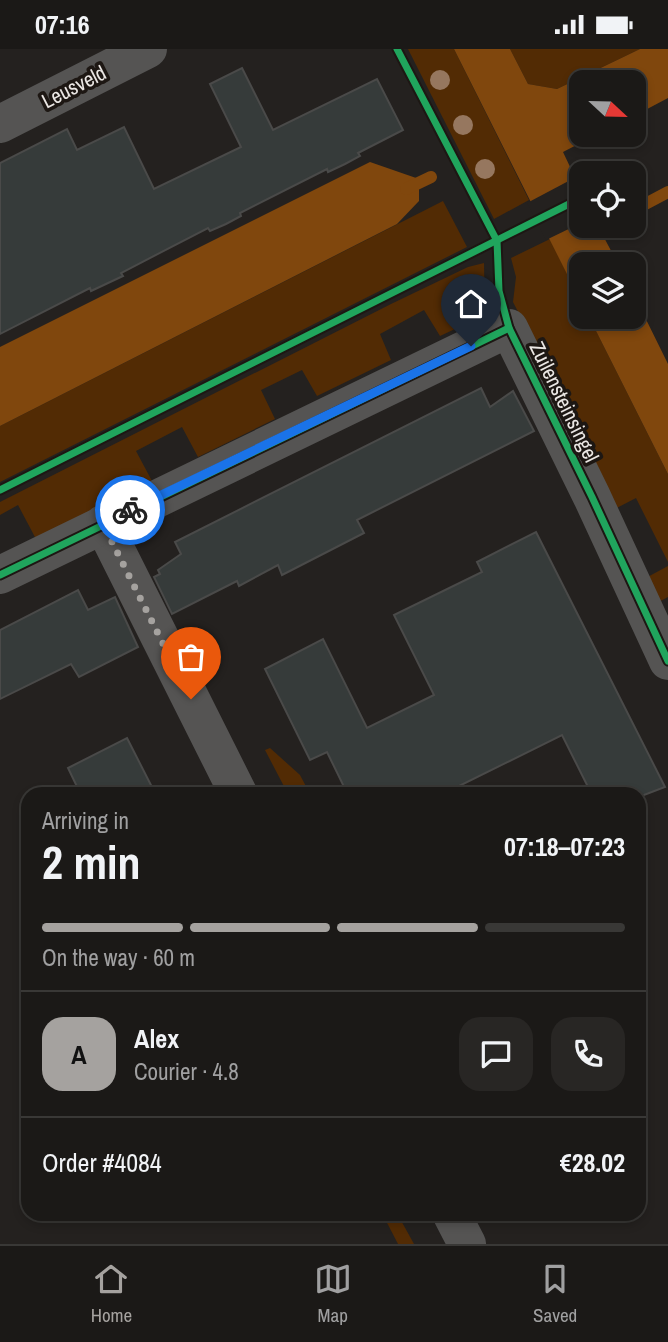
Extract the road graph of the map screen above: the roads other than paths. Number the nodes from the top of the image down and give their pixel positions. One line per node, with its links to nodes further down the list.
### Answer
1 (148, 49): 2 (street, Leusveld)
2 (0, 124)
3 (103, 524): 4 (street, Zuilensteinsingel); 5 (street, Zuilensteinsingel); 6 (street)
4 (0, 575)
5 (668, 661)
6 (235, 787)
7 (455, 1221): 8 (street)
8 (467, 1244)

